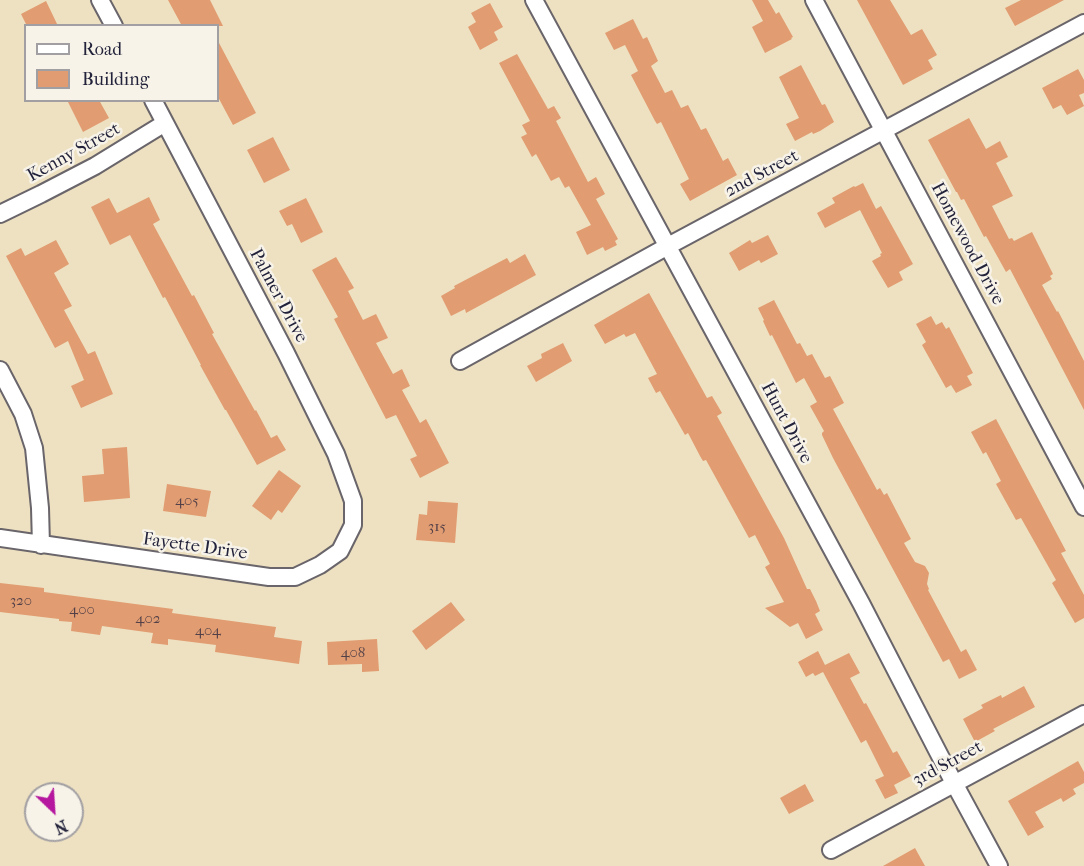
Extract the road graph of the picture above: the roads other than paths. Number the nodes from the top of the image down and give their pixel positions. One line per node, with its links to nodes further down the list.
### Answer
1 (100, 0): 5 (street)
2 (534, 0): 10 (street, Hunt Drive)
3 (814, 0): 8 (street, Homewood Drive)
4 (1084, 23): 8 (street, 2nd Street)
5 (113, 24)
6 (154, 102): 7 (street, Palmer Drive)
7 (165, 123): 9 (street, Kenny Street); 14 (street, Palmer Drive)
8 (884, 131): 10 (street, 2nd Street); 13 (street, Homewood Drive)
9 (0, 214)
10 (668, 246): 11 (street, 2nd Street); 18 (street, Hunt Drive)
11 (460, 361)
12 (0, 370): 16 (street)
13 (1084, 507)
14 (354, 515): 16 (street, Fayette Drive)
15 (0, 538): 16 (street, Fayette Drive)
16 (41, 545)
17 (1084, 714): 18 (street, 3rd Street)
18 (954, 783): 19 (street, 3rd Street); 20 (street, Hunt Drive)
19 (831, 850)
20 (999, 866)

